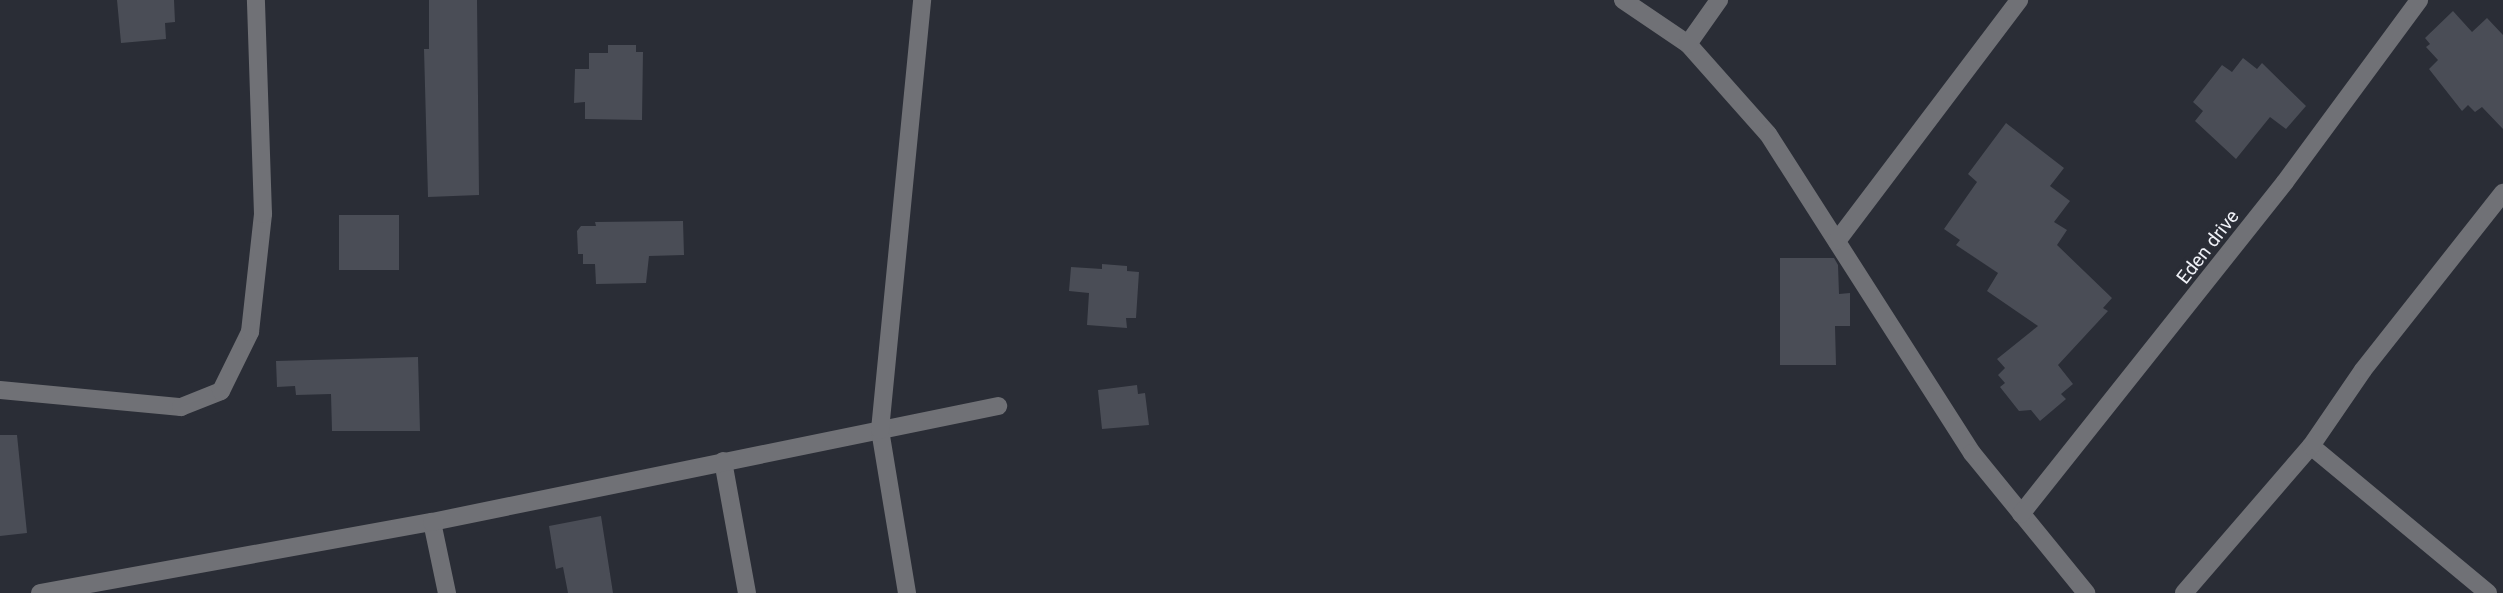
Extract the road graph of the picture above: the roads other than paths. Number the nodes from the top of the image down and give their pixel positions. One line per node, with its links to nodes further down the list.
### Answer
1 (256, 0): 10 (street)
2 (922, 0): 12 (street)
3 (1623, 0): 7 (street)
4 (1719, 0): 7 (street)
5 (2019, 0): 9 (street)
6 (2419, 0): 15 (street, Eden drive)
7 (1688, 44): 9 (street)
8 (2503, 193): 13 (street)
9 (1837, 241): 15 (street)
10 (0, 390)
11 (998, 406): 12 (street)
12 (880, 430): 14 (street); 20 (street)
13 (2311, 446): 22 (street); 23 (street)
14 (723, 461): 16 (street); 19 (street)
15 (2021, 514): 21 (street)
16 (432, 522): 17 (street); 18 (street)
17 (40, 593)
18 (447, 593)
19 (747, 593)
20 (907, 593)
21 (2086, 593)
22 (2184, 593)
23 (2487, 593)

